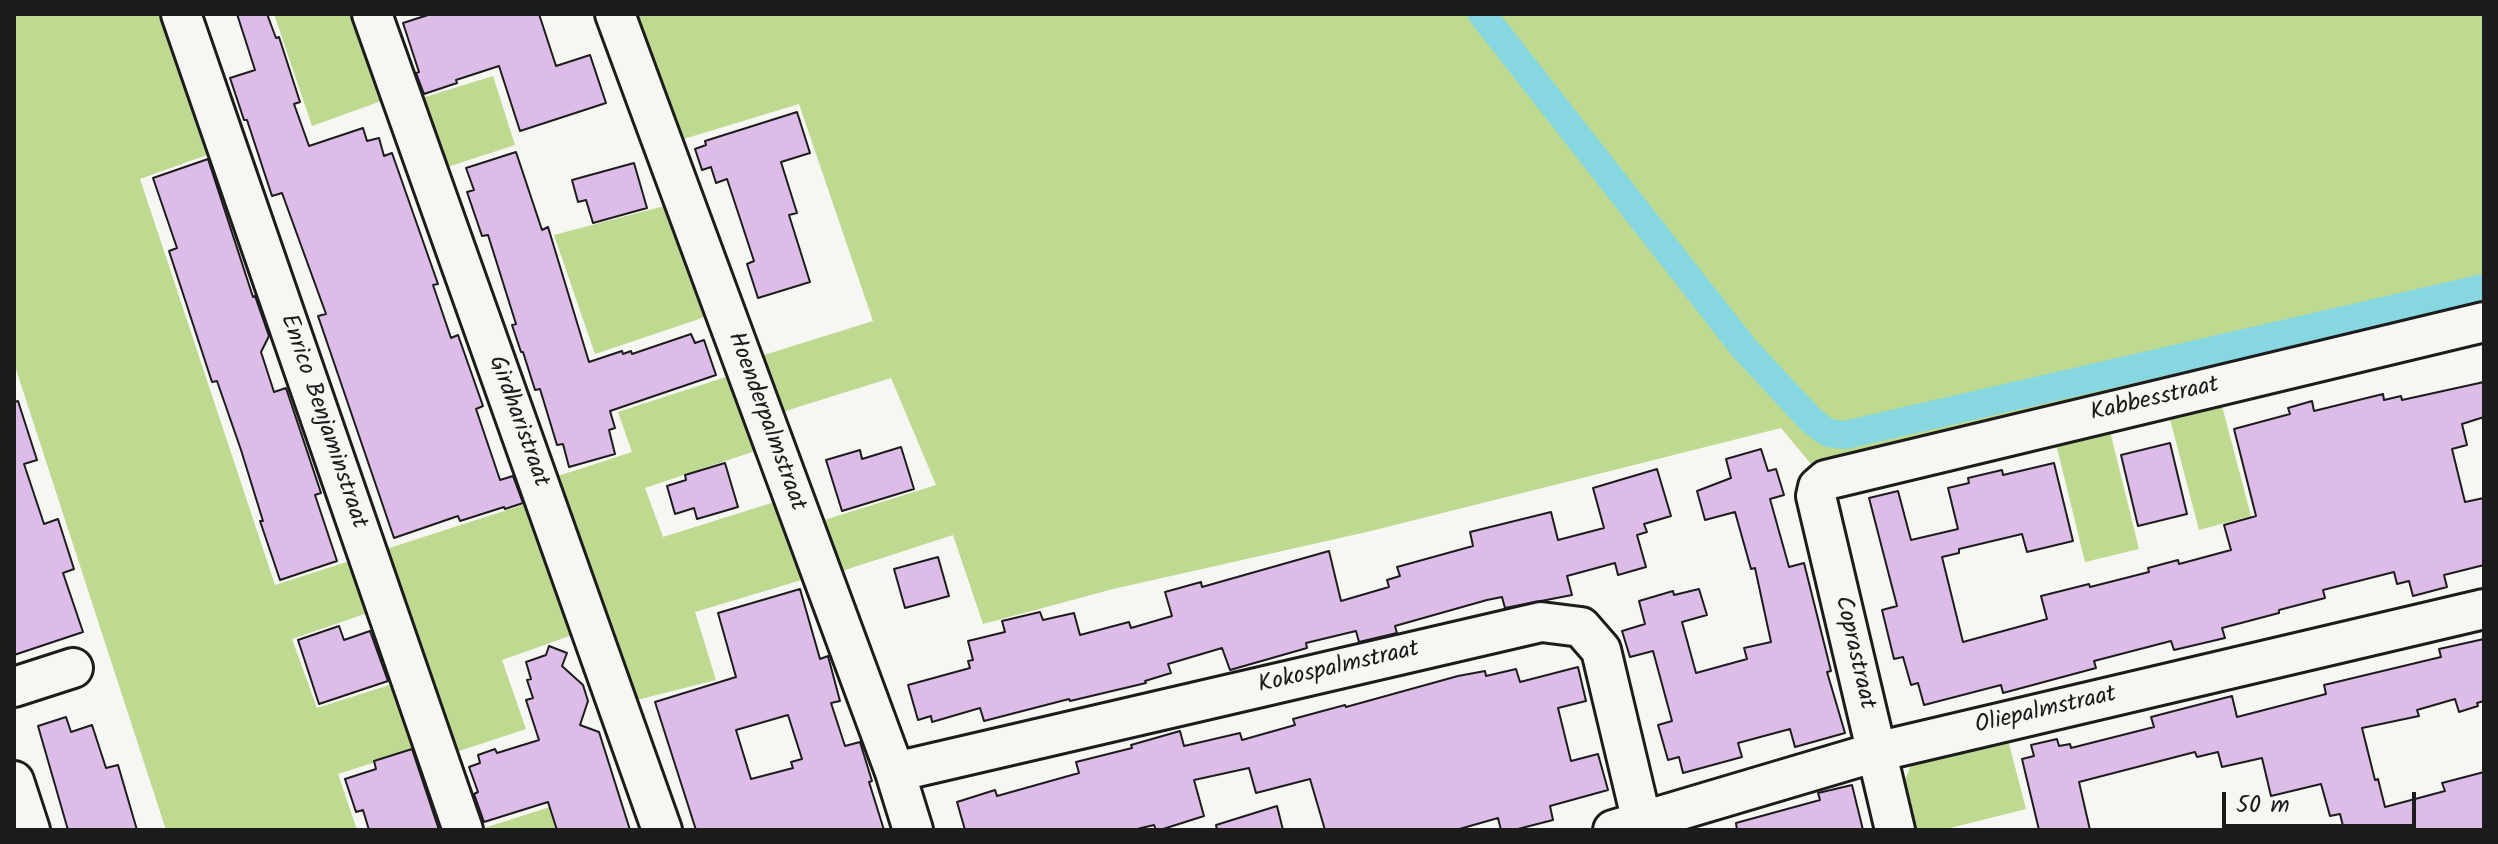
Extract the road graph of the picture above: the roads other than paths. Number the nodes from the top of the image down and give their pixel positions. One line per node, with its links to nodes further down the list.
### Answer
1 (181, 14): 14 (street, Enrico Benjaminstraat)
2 (372, 14): 15 (street, Girdharistraat)
3 (615, 14): 10 (street, Hoenderpalmstraat)
4 (2484, 322): 5 (street, Kabbesstraat)
5 (1826, 480): 9 (street, Coprastraat)
6 (2484, 609): 9 (street, Oliepalmstraat)
7 (73, 668): 8 (street)
8 (14, 687)
9 (1876, 752): 12 (street, Oliepalmstraat); 17 (street, Coprastraat)
10 (895, 772): 12 (street, Kokospalmstraat); 16 (street, Hoenderpalmstraat)
11 (14, 781): 13 (street)
12 (1627, 826)
13 (30, 830)
14 (463, 830)
15 (662, 830)
16 (913, 830)
17 (1895, 830)

